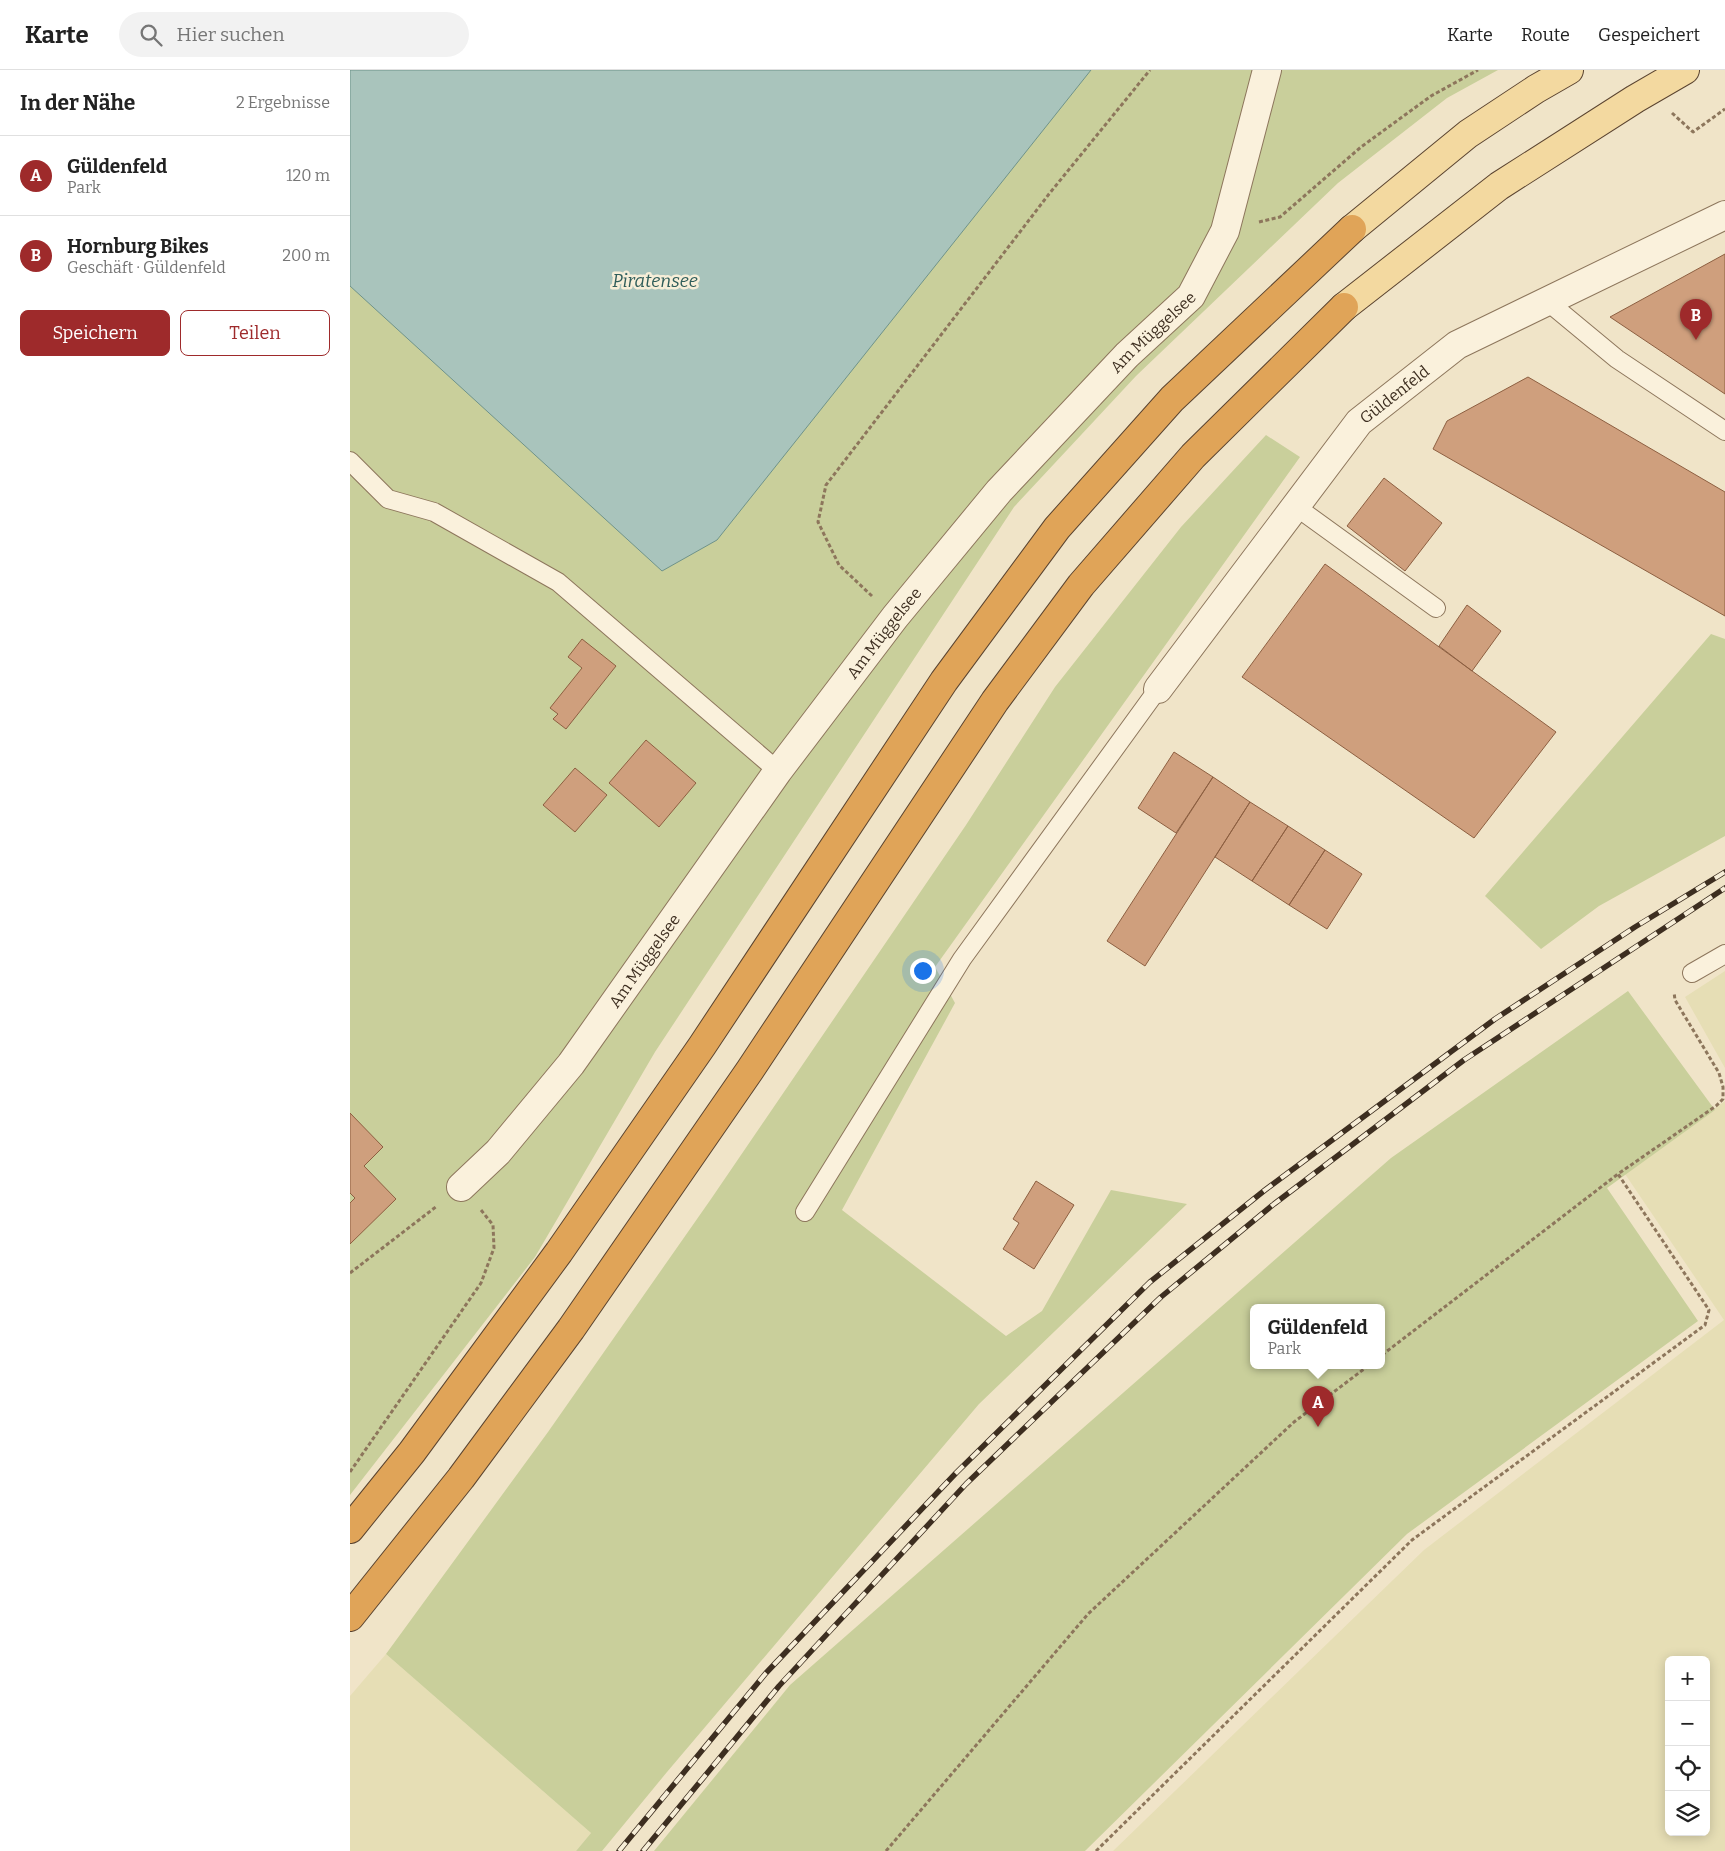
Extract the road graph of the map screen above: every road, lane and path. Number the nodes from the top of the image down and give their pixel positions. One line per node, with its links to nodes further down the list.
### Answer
1 (1150, 70): 17 (path)
2 (1267, 70): 10 (street, Am Müggelsee)
3 (1478, 70): 10 (path)
4 (1569, 70): 9 (main road)
5 (1685, 70): 12 (main road)
6 (1725, 109): 7 (path)
7 (1693, 132)
8 (1725, 215): 11 (street, Güldenfeld)
9 (1352, 228): 29 (highway)
10 (1225, 231): 17 (street, Am Müggelsee)
11 (1548, 301): 13 (lane); 15 (street, Güldenfeld)
12 (1344, 307): 30 (highway)
13 (1725, 431)
14 (350, 461): 19 (lane)
15 (1296, 506): 16 (lane); 18 (street, Güldenfeld)
16 (1436, 608)
17 (895, 617): 19 (street, Am Müggelsee)
18 (1158, 689): 24 (lane)
19 (778, 771): 23 (street, Am Müggelsee)
20 (1725, 954): 21 (lane)
21 (1692, 972): 22 (path)
22 (1618, 1174): 26 (path); 32 (path)
23 (461, 1187): 25 (path); 28 (path)
24 (805, 1212)
25 (350, 1273)
26 (1385, 1353)
27 (1364, 1369): 31 (path)
28 (350, 1472)
29 (350, 1529)
30 (350, 1617)
31 (886, 1851)
32 (1096, 1851)

